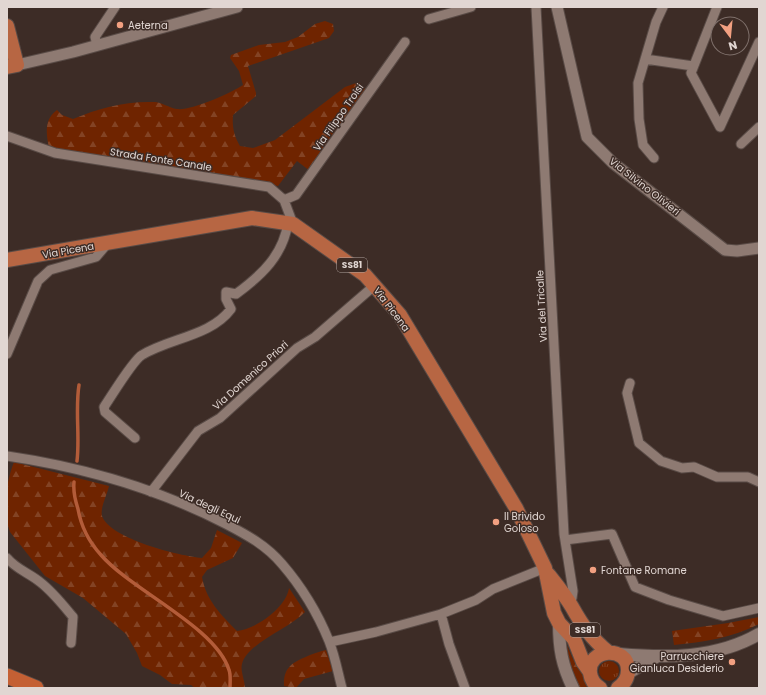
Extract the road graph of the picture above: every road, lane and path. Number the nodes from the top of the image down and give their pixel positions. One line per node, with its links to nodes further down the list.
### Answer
1 (115, 7): 12 (street)
2 (237, 7): 12 (street)
3 (471, 7): 8 (street)
4 (536, 7): 32 (street, Via del Tricalle)
5 (557, 7): 23 (street, Via Silvino Olivieri)
6 (663, 7): 13 (street)
7 (717, 7): 15 (street)
8 (429, 19)
9 (7, 28): 14 (main road)
10 (405, 42): 20 (street, Via Filippo Troisi)
11 (759, 42): 15 (street)
12 (97, 45): 14 (street)
13 (645, 59): 15 (street); 19 (street)
14 (12, 66)
15 (692, 69)
16 (759, 127): 18 (street)
17 (7, 136): 20 (street, Strada Fonte Canale)
18 (741, 144)
19 (654, 158)
20 (284, 200): 21 (street, Strada Fonte Canale)
21 (290, 223): 22 (main road, Via Picena / SS81); 25 (main road, Via Picena / SS81); 28 (street)
22 (108, 243): 24 (main road, Via Picena / SS81); 26 (street)
23 (759, 248)
24 (7, 260)
25 (374, 286): 31 (street, Via Domenico Priori); 34 (main road, Via Picena / SS81)
26 (7, 354)
27 (630, 383): 30 (street)
28 (135, 438)
29 (7, 456): 31 (street, Via degli Equi)
30 (759, 482)
31 (150, 492): 41 (street, Via degli Equi)
32 (566, 540): 35 (street, Via del Tricalle); 36 (street)
33 (7, 558): 42 (street)
34 (545, 568): 35 (main road, Via Picena / SS81); 37 (main road, Via Picena / SS81); 38 (street)
35 (569, 603): 37 (main road); 43 (main road, Via Picena / SS81)
36 (759, 608)
37 (554, 609): 39 (main road, Via Picena / SS81)
38 (441, 614): 41 (street); 50 (street)
39 (559, 623): 45 (main road, Via Picena / SS81); 51 (main road)
40 (759, 634): 44 (main road)
41 (330, 642): 49 (street, Via degli Equi)
42 (71, 643)
43 (614, 653): 44 (main road); 45 (main road); 47 (main road, SS81)
44 (656, 657): 47 (main road)
45 (590, 672): 52 (main road, SS81)
46 (7, 676): 48 (highway)
47 (625, 682)
48 (36, 688)
49 (342, 688)
50 (465, 688)
51 (573, 688)
52 (600, 688)

